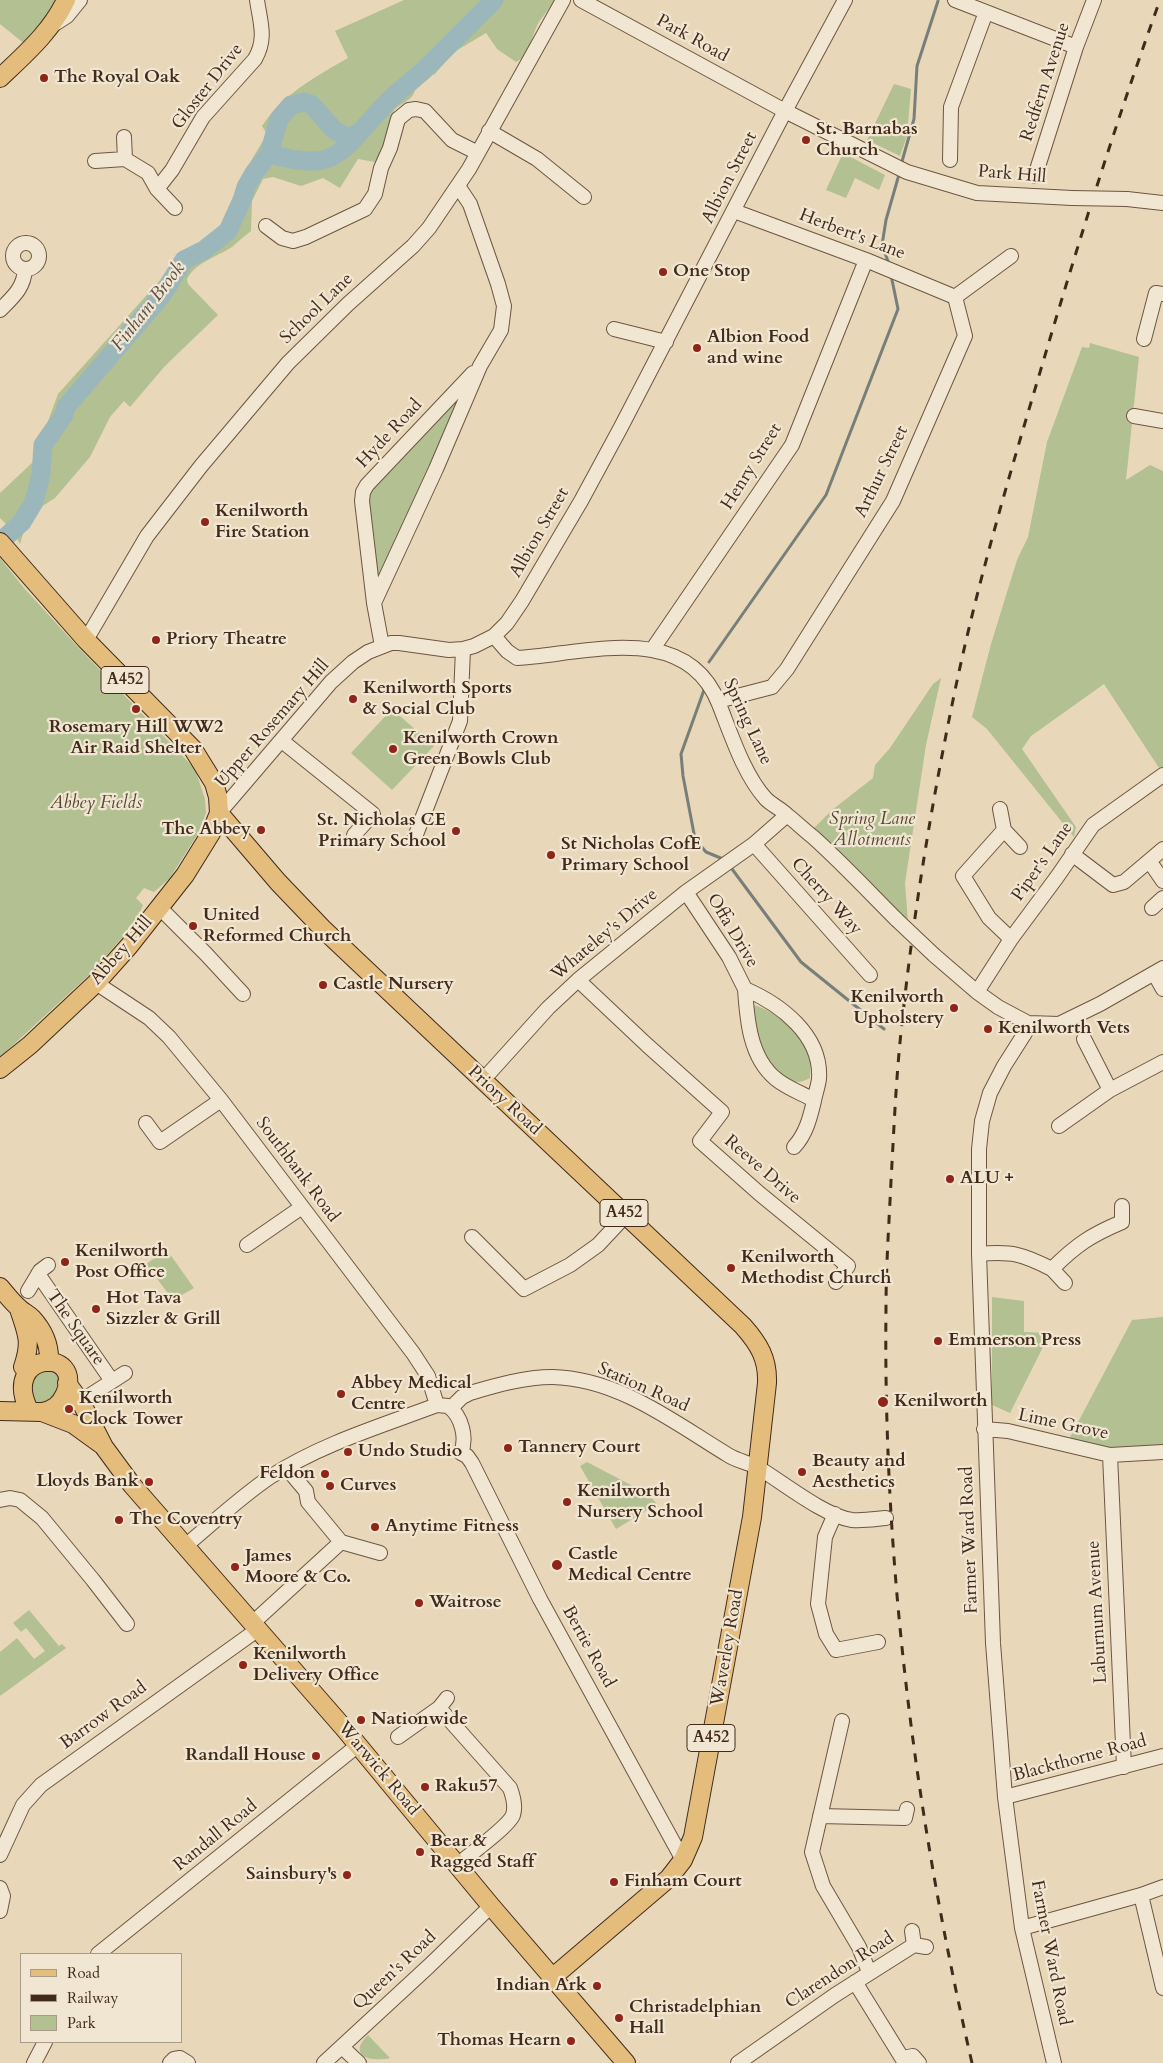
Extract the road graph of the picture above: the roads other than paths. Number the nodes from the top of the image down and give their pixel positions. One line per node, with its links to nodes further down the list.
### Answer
1 (66, 0): 10 (main road)
2 (80, 0): 10 (street)
3 (257, 0): 22 (street, Gloster Drive)
4 (563, 0): 14 (street, School Lane)
5 (581, 0): 13 (street, Park Road)
6 (845, 0): 13 (street, Albion Street)
7 (955, 0): 9 (street)
8 (1094, 0): 11 (street, Redfern Avenue)
9 (979, 7): 11 (street); 18 (street)
10 (52, 25): 12 (main road)
11 (1076, 47): 20 (street, Redfern Avenue)
12 (0, 78)
13 (785, 111): 24 (street, Park Hill, bridge); 26 (street, Albion Street)
14 (489, 132): 16 (street, School Lane); 23 (street)
15 (124, 137): 17 (street)
16 (478, 153): 21 (street, School Lane); 27 (street)
17 (125, 159): 19 (street); 22 (street)
18 (950, 160)
19 (95, 161)
20 (1034, 176)
21 (458, 186): 37 (street, Hyde Road); 43 (street, School Lane)
22 (157, 189): 25 (street)
23 (584, 197)
24 (1163, 203)
25 (175, 208)
26 (734, 211): 29 (street, Herbert's Lane); 36 (street, Albion Street)
27 (266, 226)
28 (1011, 256): 32 (street)
29 (866, 260): 32 (street, Herbert's Lane); 46 (street, Henry Street)
30 (25, 269): 33 (street)
31 (1163, 294): 35 (street)
32 (955, 298): 47 (street, Arthur Street)
33 (0, 310)
34 (614, 329): 36 (street)
35 (1144, 339)
36 (666, 342): 42 (street, Albion Street)
37 (480, 366): 41 (street, Hyde Road); 41 (street, Hyde Road)
38 (1134, 416): 39 (street)
39 (1163, 421)
40 (0, 542): 43 (main road, A452)
41 (374, 603): 44 (street, Hyde Road)
42 (494, 636): 45 (street, Albion Street); 46 (street, Spring Lane)
43 (86, 640): 51 (main road, A452)
44 (382, 646): 45 (street, Albion Street); 48 (street, Upper Rosemary Hill)
45 (463, 649): 55 (street)
46 (652, 650): 47 (street, Spring Lane)
47 (718, 700): 52 (street, Spring Lane)
48 (282, 740): 51 (street, Upper Rosemary Hill); 54 (street)
49 (1163, 776): 59 (street, Piper's Lane)
50 (1000, 810): 53 (street)
51 (220, 813): 64 (main road, Abbey Hill); 79 (main road, Priory Road / A452)
52 (787, 815): 56 (street, Whateley's Drive); 73 (street, Spring Lane, bridge)
53 (1004, 830): 57 (street); 66 (street)
54 (354, 835)
55 (415, 837)
56 (754, 844): 62 (street, Whateley's Drive); 68 (street, Cherry Way)
57 (1020, 847)
58 (1163, 849): 60 (street)
59 (1072, 854): 60 (street); 66 (street, Piper's Lane)
60 (1150, 862): 61 (street)
61 (1163, 881)
62 (686, 892): 69 (street, Whateley's Drive); 71 (street, Offa Drive)
63 (1163, 898): 65 (street)
64 (160, 908): 70 (main road, Abbey Hill); 74 (street)
65 (1152, 908)
66 (1011, 939): 73 (street, Piper's Lane)
67 (1159, 971): 72 (street); 75 (street)
68 (870, 975)
69 (578, 980): 79 (street, Whateley's Drive); 93 (street, Reeve Drive)
70 (96, 983): 78 (main road, Abbey Hill); 81 (street, Southbank Road)
71 (745, 989): 82 (street, Offa Drive); 82 (street, Offa Drive)
72 (1163, 989)
73 (977, 992): 75 (street, Spring Lane)
74 (243, 994)
75 (1028, 1023): 91 (street, Farmer Ward Road)
76 (1084, 1039): 80 (street)
77 (1163, 1062): 80 (street)
78 (0, 1069)
79 (483, 1080): 88 (main road, Priory Road / A452)
80 (1110, 1090): 84 (street)
81 (221, 1100): 83 (street); 87 (street, Southbank Road)
82 (814, 1100): 85 (street, Offa Drive)
83 (146, 1123)
84 (1059, 1126)
85 (794, 1147)
86 (1122, 1206): 92 (street)
87 (302, 1207): 90 (street); 104 (street, Southbank Road)
88 (626, 1215): 89 (street); 112 (main road, Priory Road / A452)
89 (472, 1237)
90 (247, 1245)
91 (979, 1254): 92 (street); 107 (street, Farmer Ward Road)
92 (1052, 1269): 94 (street)
93 (836, 1282)
94 (1065, 1283)
95 (0, 1287): 97 (main road)
96 (28, 1291): 102 (street, The Square)
97 (19, 1308): 98 (main road); 100 (main road)
98 (49, 1362): 100 (main road); 101 (main road)
99 (125, 1373): 102 (street, The Square)
100 (14, 1379): 106 (main road)
101 (66, 1380): 106 (main road); 108 (main road)
102 (112, 1381): 103 (street, The Square)
103 (86, 1398)
104 (444, 1407): 110 (street, Southbank Road); 112 (street, Station Road); 118 (street, Station Road)
105 (0, 1411): 106 (main road)
106 (35, 1411): 108 (main road)
107 (984, 1429): 111 (street, Lime Grove); 128 (street, Farmer Ward Road)
108 (104, 1446): 118 (main road)
109 (1163, 1452): 111 (street, Lime Grove)
110 (461, 1453): 132 (street, Bertie Road)
111 (1110, 1455): 127 (street, Laburnum Avenue)
112 (759, 1468): 115 (street, Station Road); 132 (main road, Waverley Road / A452)
113 (290, 1472): 117 (street)
114 (0, 1500): 120 (street)
115 (834, 1514): 116 (street, Station Road); 122 (street)
116 (886, 1518)
117 (341, 1542): 119 (street); 121 (street, Barrow Road)
118 (187, 1544): 121 (main road, Warwick Road)
119 (380, 1553)
120 (127, 1624)
121 (257, 1625): 125 (main road, Warwick Road); 131 (street, Barrow Road)
122 (878, 1642)
123 (842, 1720): 130 (street)
124 (398, 1737): 133 (street)
125 (357, 1746): 133 (main road, Warwick Road); 141 (street, Randall Road)
126 (1163, 1756): 127 (street, Blackthorne Road)
127 (1124, 1767): 128 (street, Blackthorne Road)
128 (1006, 1797): 139 (street, Farmer Ward Road)
129 (907, 1808): 130 (street)
130 (820, 1816): 142 (street)
131 (0, 1855)
132 (683, 1860): 143 (main road, Waverley Road / A452)
133 (457, 1865): 137 (main road, Warwick Road)
134 (1163, 1887): 136 (street)
135 (0, 1888): 138 (street)
136 (1141, 1895): 139 (street); 145 (street)
137 (491, 1906): 143 (main road, Warwick Road); 147 (street, Queen's Road)
138 (0, 1911)
139 (1022, 1928): 156 (street, Farmer Ward Road)
140 (917, 1941): 142 (street, Clarendon Road)
141 (99, 1953)
142 (869, 1972): 144 (street, Clarendon Road)
143 (553, 1977): 153 (main road, Warwick Road)
144 (854, 1982): 154 (street, Clarendon Road); 155 (street)
145 (1163, 1988)
146 (44, 2043): 148 (street)
147 (342, 2047): 151 (street, Queen's Road); 152 (street)
148 (34, 2063)
149 (170, 2063): 150 (street)
150 (188, 2063)
151 (324, 2063)
152 (359, 2063)
153 (626, 2063)
154 (738, 2063)
155 (920, 2063)
156 (1054, 2063)

